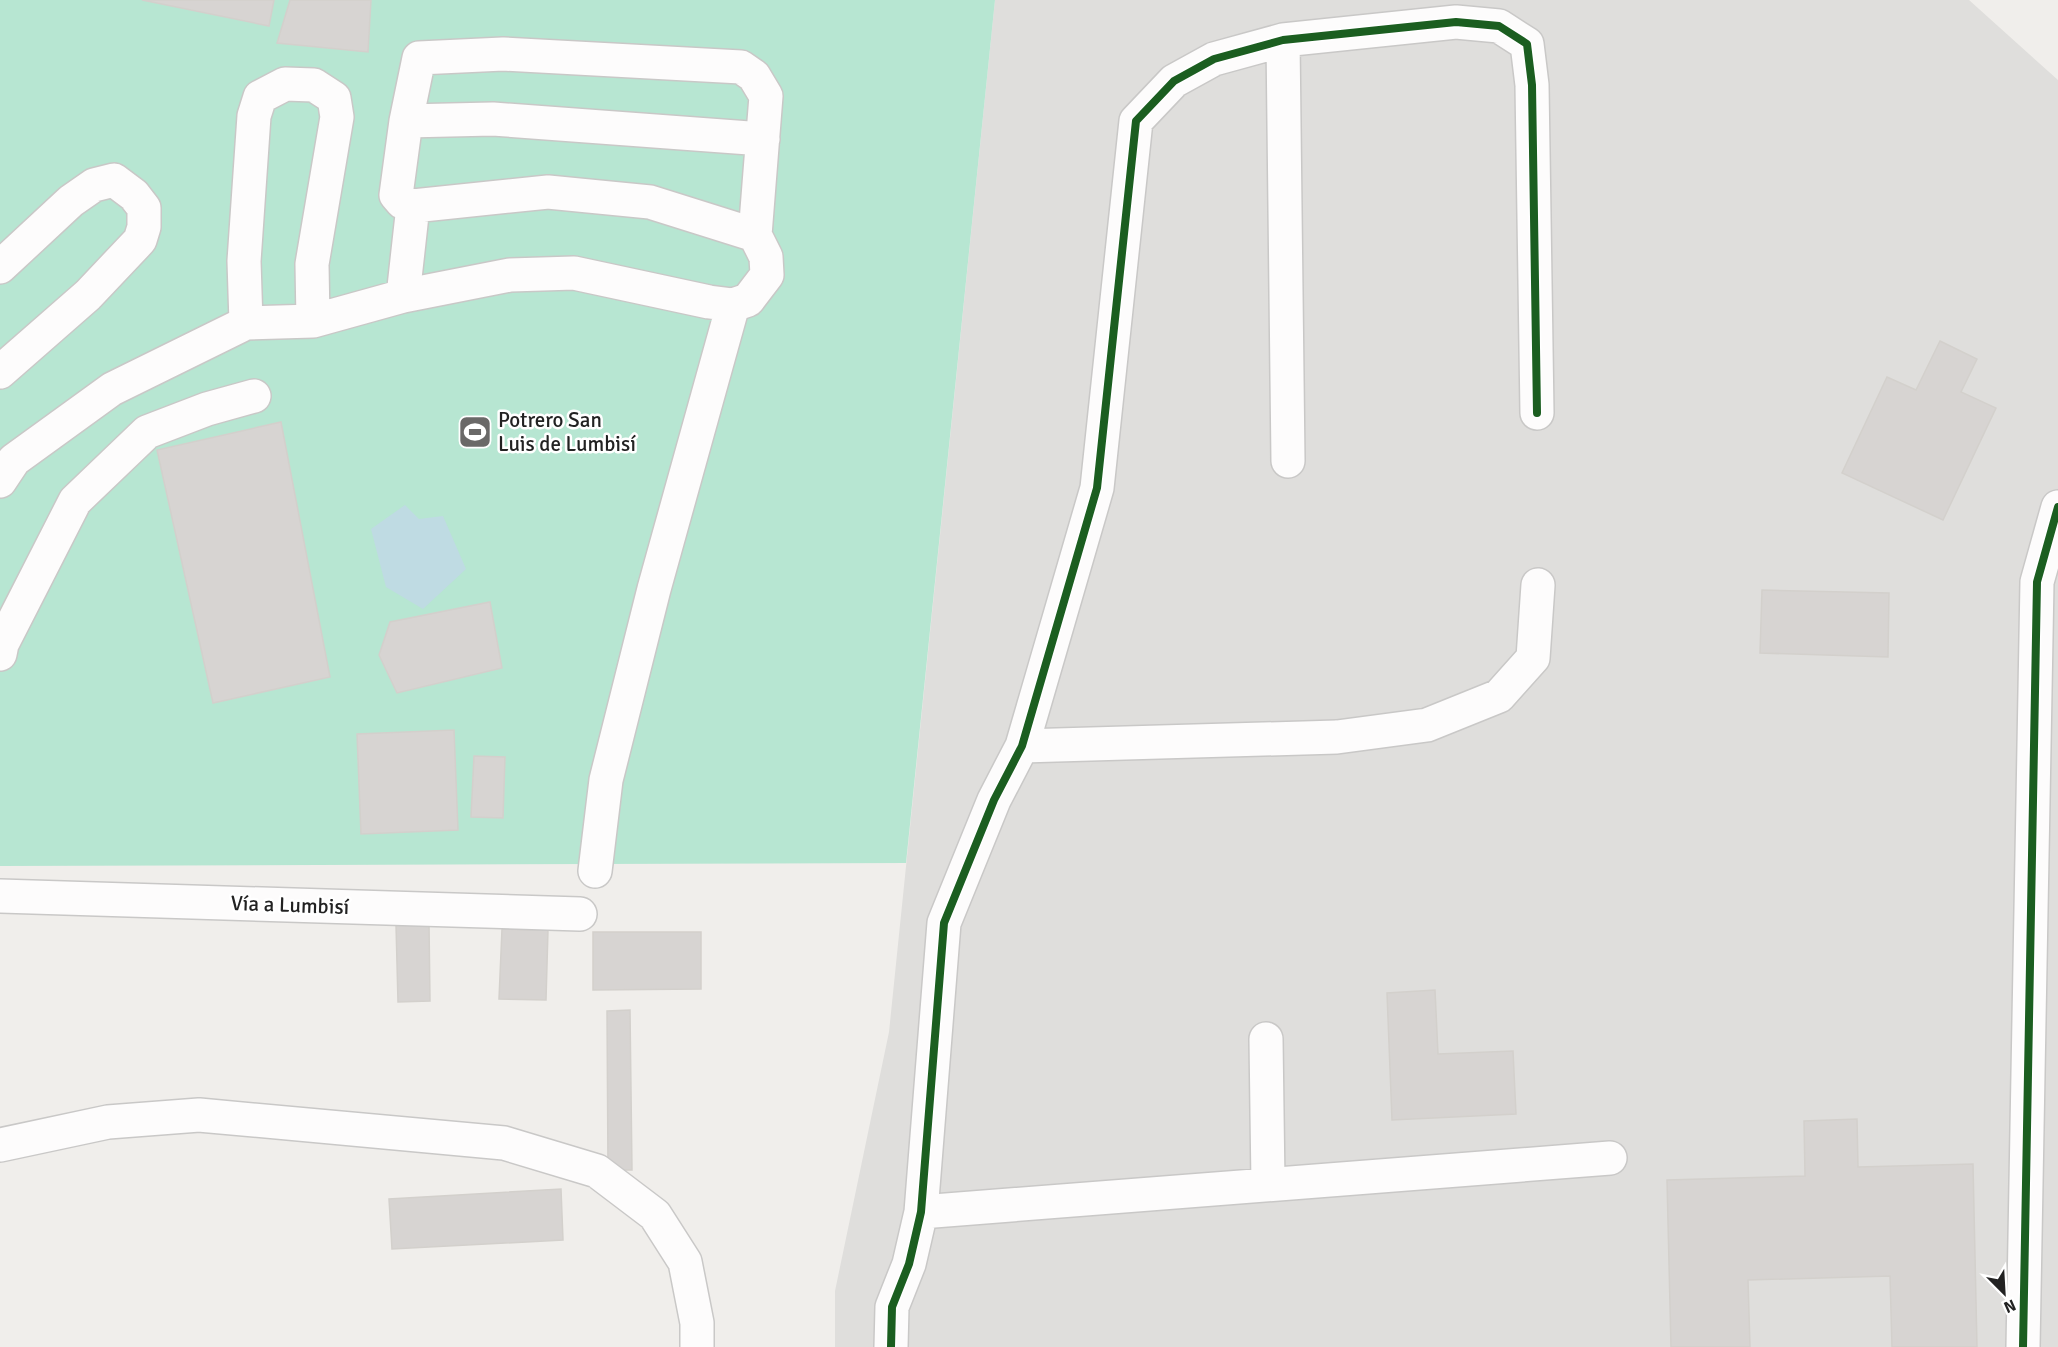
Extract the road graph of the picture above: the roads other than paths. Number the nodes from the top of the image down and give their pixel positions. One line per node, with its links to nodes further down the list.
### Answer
1 (1282, 40): 13 (street); 14 (street); 19 (street)
2 (406, 121): 3 (street); 3 (street); 4 (street)
3 (763, 139): 5 (street)
4 (413, 206): 5 (street); 7 (street)
5 (755, 235): 8 (street)
6 (0, 267): 11 (street)
7 (403, 296): 8 (street); 9 (street)
8 (733, 305): 20 (street)
9 (313, 321): 10 (street); 10 (street)
10 (246, 322): 15 (street)
11 (0, 372)
12 (254, 396): 18 (street)
13 (1537, 413)
14 (1288, 461)
15 (0, 481)
16 (2058, 507): 30 (street)
17 (1538, 585): 19 (street)
18 (0, 654)
19 (1022, 746): 27 (street)
20 (595, 871)
21 (0, 896): 22 (street, Vía a Lumbisí)
22 (580, 914)
23 (1266, 1039): 26 (street)
24 (0, 1145): 28 (street)
25 (1610, 1158): 26 (street)
26 (1268, 1184): 27 (street)
27 (921, 1212): 29 (street)
28 (697, 1347)
29 (891, 1347)
30 (2023, 1347)

